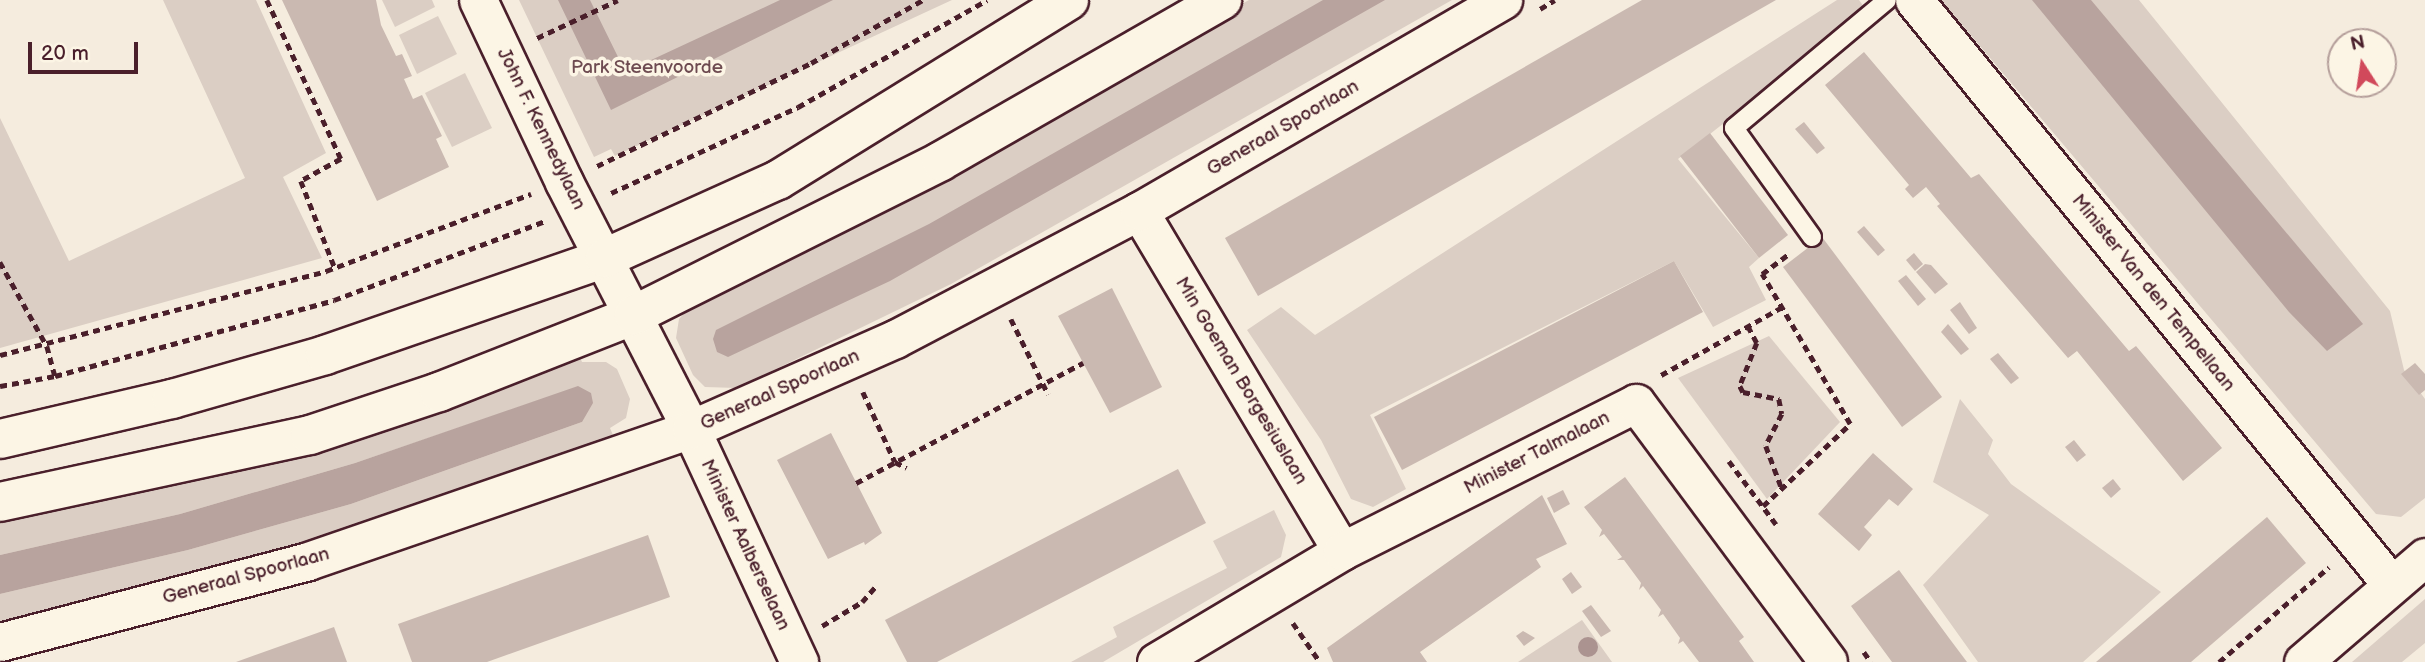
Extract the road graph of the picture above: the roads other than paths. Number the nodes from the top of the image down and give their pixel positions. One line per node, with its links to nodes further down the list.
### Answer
1 (478, 0): 9 (street, John F. Kennedylaan)
2 (1069, 0): 9 (street)
3 (1222, 0): 10 (street)
4 (1887, 0): 8 (lane)
5 (1914, 0): 16 (street, Minister Van den Tempellaan)
6 (1517, 7): 7 (street, Generaal Spoorlaan)
7 (1139, 211): 11 (street, Generaal Spoorlaan); 14 (street, Min Goeman Borgesiuslaan)
8 (1812, 237)
9 (605, 258): 10 (street, John F. Kennedylaan); 12 (street)
10 (634, 315): 11 (street, Minister Aalberselaan); 13 (street)
11 (691, 429): 17 (street, Generaal Spoorlaan); 18 (street, Minister Aalberselaan)
12 (0, 439)
13 (0, 502)
14 (1342, 551): 19 (street, Minister Talmalaan); 20 (street, Minister Talmalaan)
15 (2425, 557): 16 (street)
16 (2392, 585): 21 (street)
17 (2, 648)
18 (799, 662)
19 (1156, 662)
20 (1828, 662)
21 (2303, 662)

